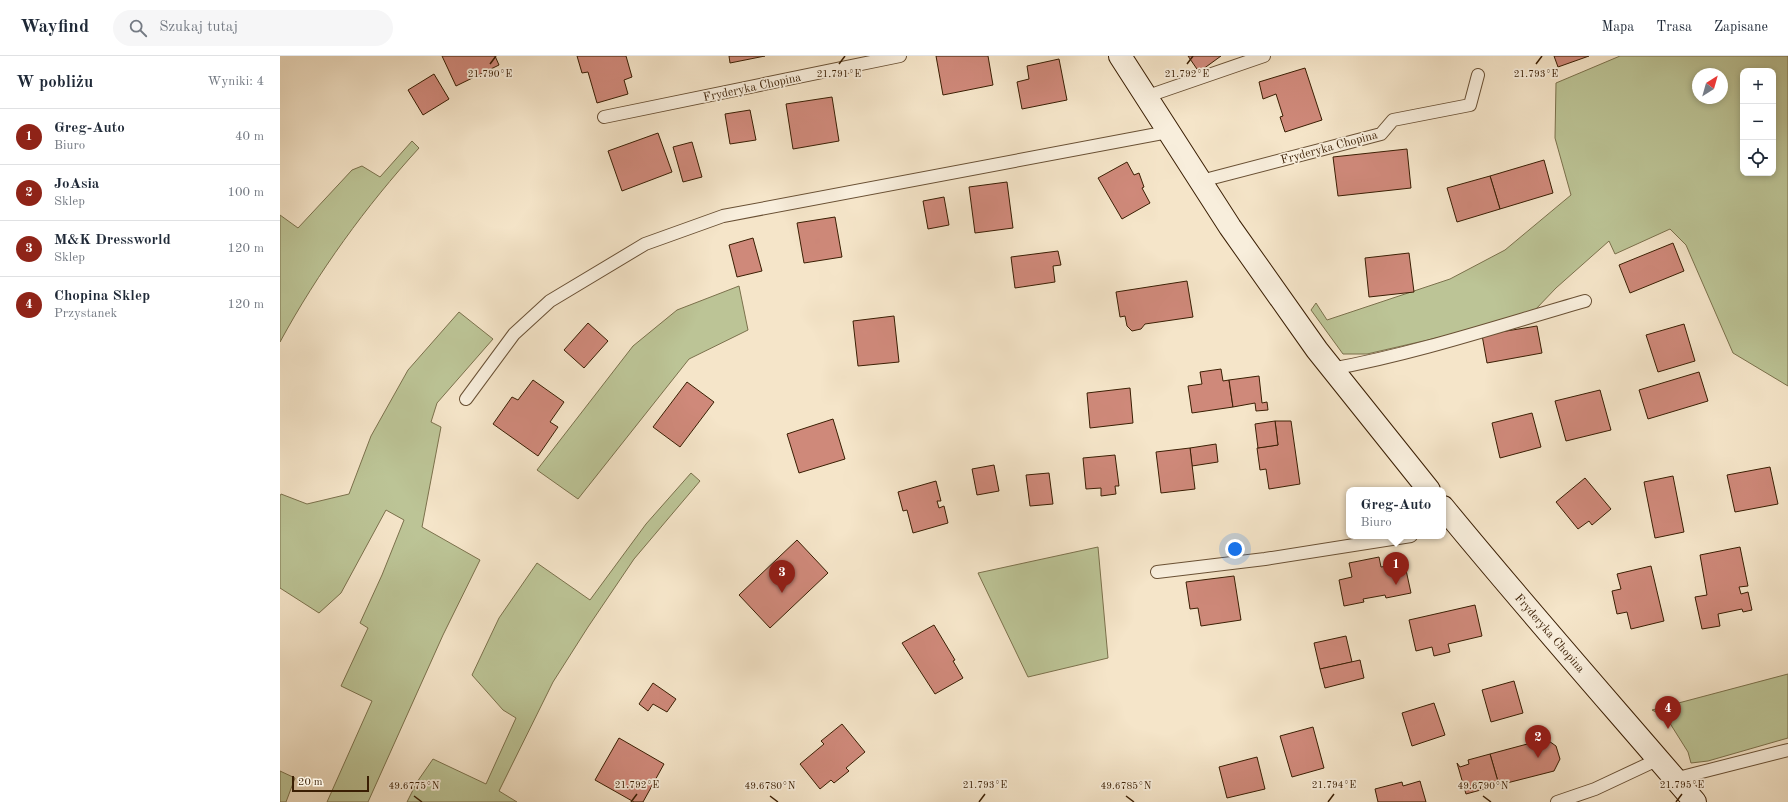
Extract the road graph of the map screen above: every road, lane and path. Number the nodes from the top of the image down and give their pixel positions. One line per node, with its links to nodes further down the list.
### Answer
1 (900, 56): 6 (lane, Fryderyka Chopina)
2 (1120, 56): 5 (street)
3 (1264, 56): 5 (lane)
4 (1478, 76): 8 (lane, Fryderyka Chopina)
5 (1145, 97): 7 (street)
6 (604, 117)
7 (1168, 132): 8 (street); 11 (lane)
8 (1200, 181): 10 (street)
9 (1586, 301): 10 (lane)
10 (1331, 369): 12 (street)
11 (466, 399)
12 (1427, 487)
13 (1447, 519): 17 (street, Fryderyka Chopina)
14 (1392, 539): 15 (lane)
15 (1157, 572)
16 (1788, 750): 18 (lane)
17 (1659, 759): 18 (street, Fryderyka Chopina); 19 (lane)
18 (1674, 779): 20 (street, Fryderyka Chopina)
19 (1557, 802)
20 (1695, 802)

